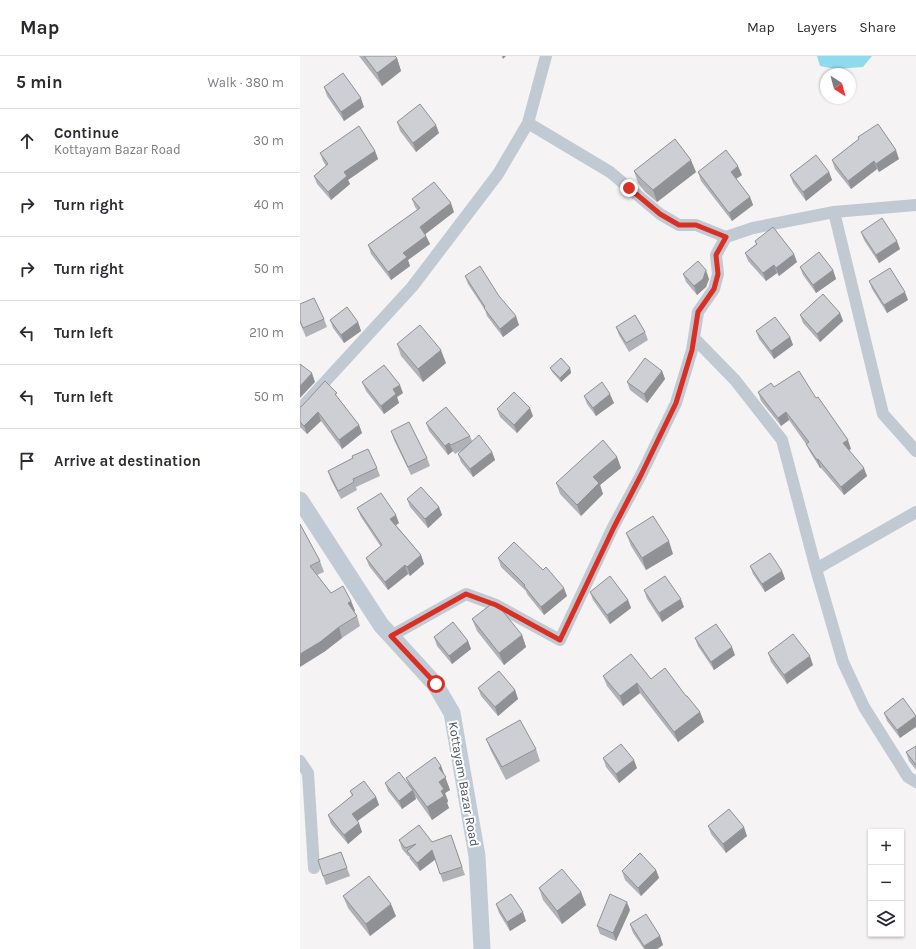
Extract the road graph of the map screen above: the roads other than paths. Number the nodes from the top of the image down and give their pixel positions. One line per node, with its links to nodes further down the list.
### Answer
1 (546, 56): 2 (street)
2 (528, 123): 5 (street); 7 (street)
3 (916, 205): 4 (street)
4 (834, 212): 5 (street); 8 (street)
5 (726, 237): 6 (street)
6 (694, 338): 11 (street); 12 (street)
7 (300, 409)
8 (916, 451)
9 (300, 500): 12 (main road, Kottayam Bazar Road)
10 (916, 512): 11 (street)
11 (816, 568): 14 (street)
12 (391, 636): 16 (main road, Kottayam Bazar Road)
13 (300, 762): 15 (street)
14 (916, 782)
15 (314, 868)
16 (482, 949)

